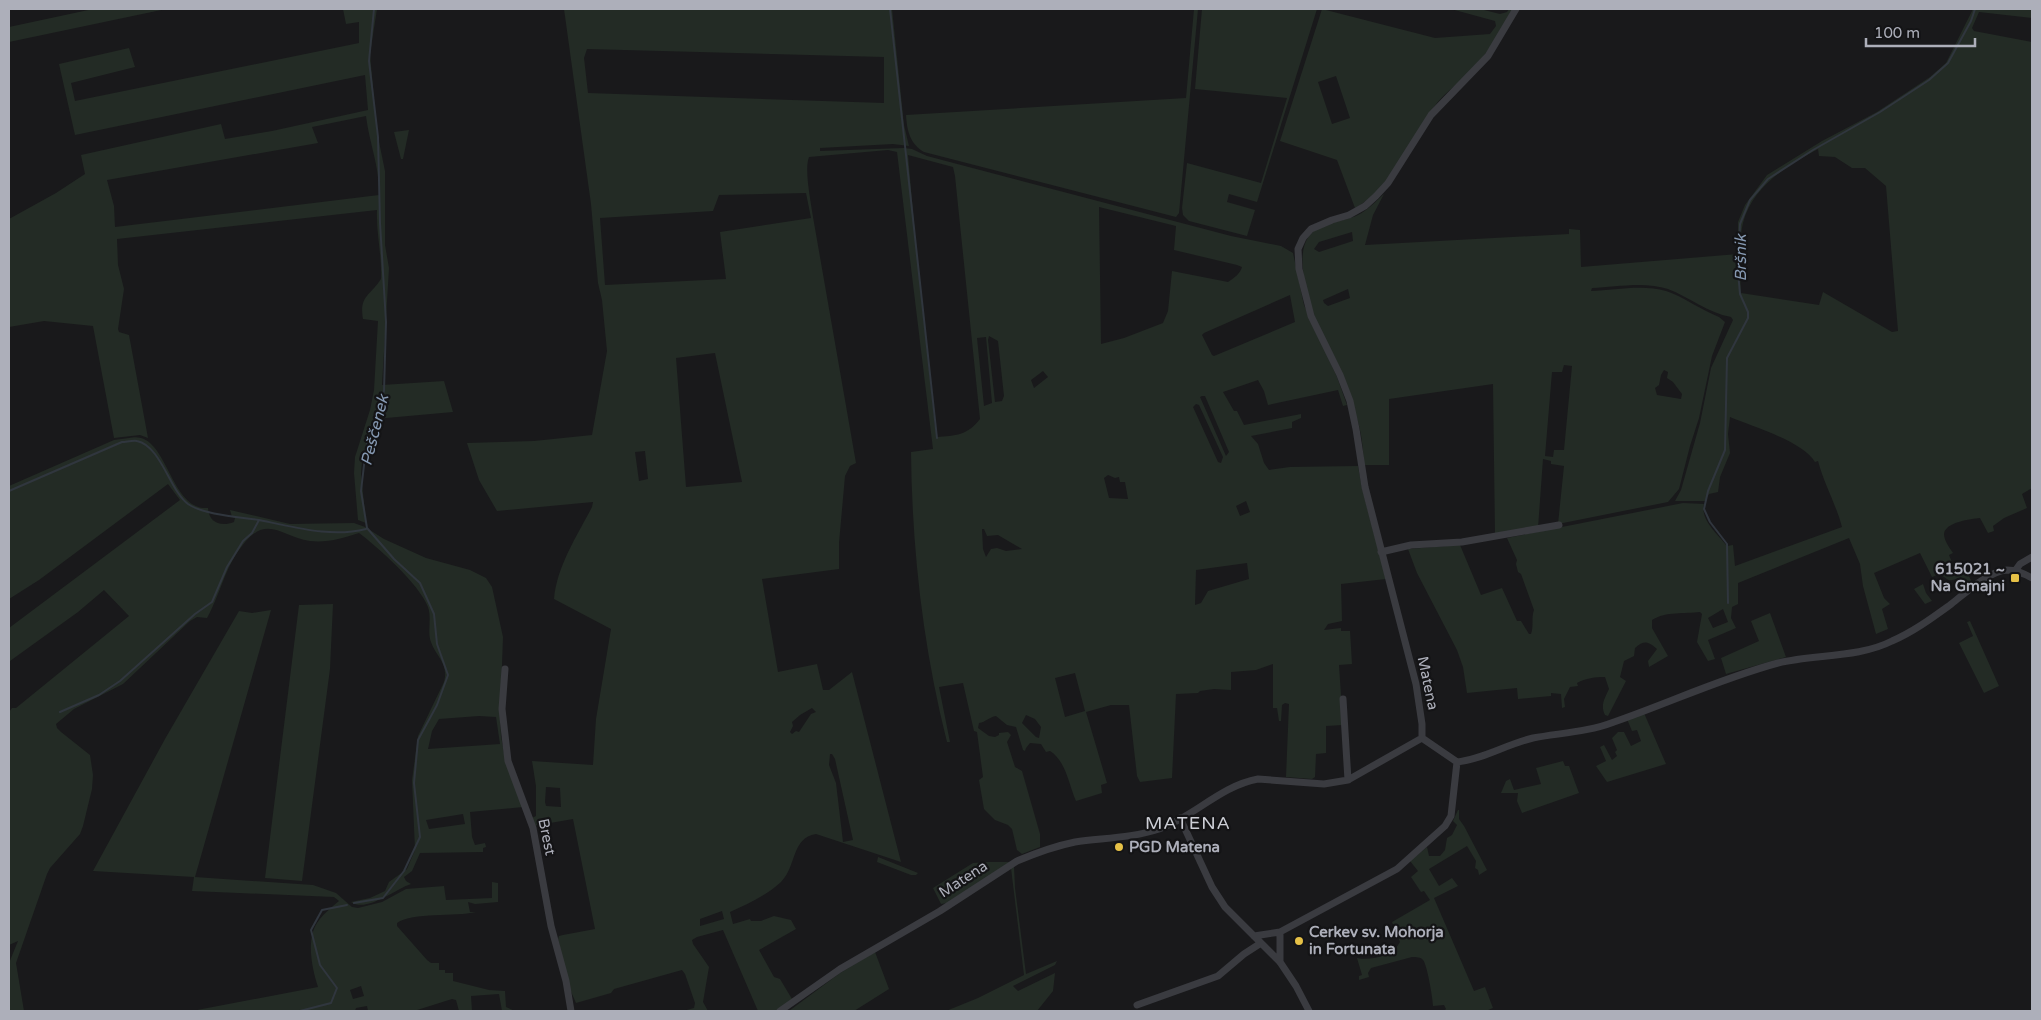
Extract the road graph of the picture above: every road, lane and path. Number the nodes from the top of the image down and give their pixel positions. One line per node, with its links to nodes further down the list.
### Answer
1 (1516, 9): 3 (street, Matena)
2 (1559, 525): 3 (street)
3 (1381, 552): 9 (street, Matena)
4 (2032, 557): 5 (street)
5 (2015, 571): 6 (street); 10 (street)
6 (2032, 578)
7 (506, 669): 18 (street, Brest)
8 (1343, 699): 11 (street)
9 (1422, 738): 10 (street); 11 (street, Matena)
10 (1458, 762): 13 (street)
11 (1348, 780): 12 (street, Matena)
12 (1180, 818): 14 (street); 19 (street, Matena)
13 (1280, 932): 14 (street); 16 (street)
14 (1254, 936): 15 (street)
15 (1261, 943): 16 (street); 17 (street)
16 (1280, 962): 20 (street)
17 (1137, 1005)
18 (571, 1011)
19 (780, 1011)
20 (1309, 1011)

